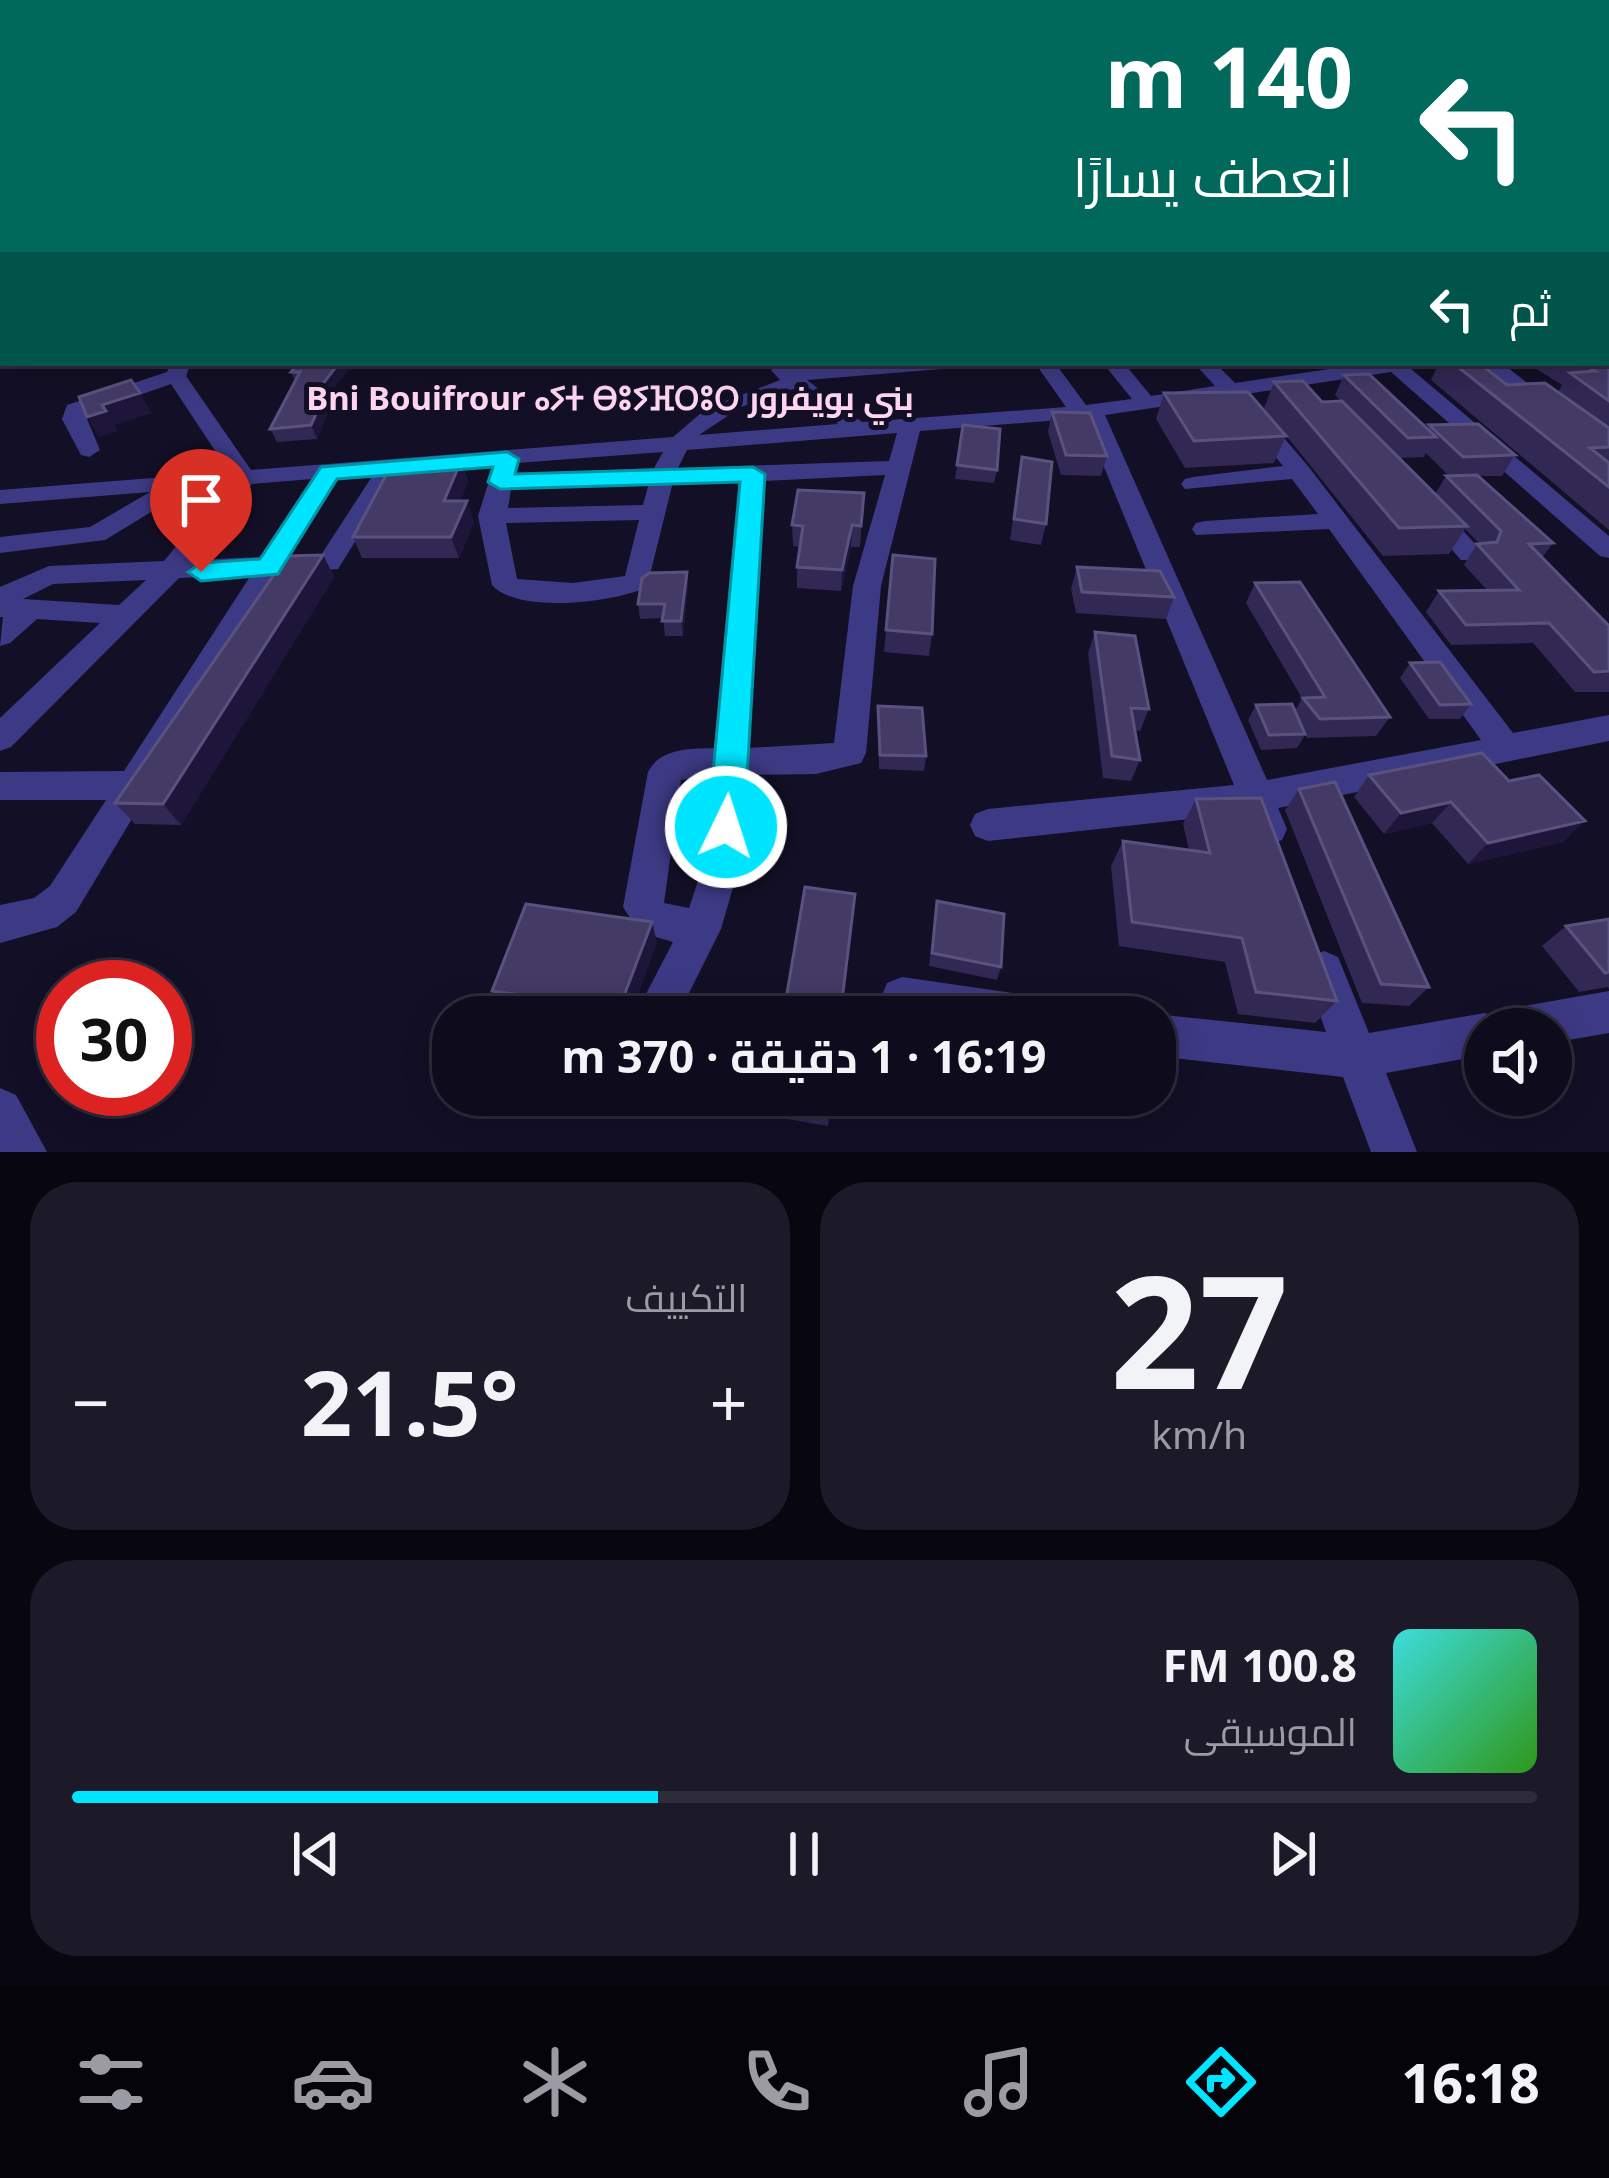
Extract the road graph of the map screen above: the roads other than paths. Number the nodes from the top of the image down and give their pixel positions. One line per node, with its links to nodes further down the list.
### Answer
1 (900, 366): 10 (street)
2 (1048, 366): 13 (street)
3 (1116, 366): 12 (street)
4 (1207, 366): 11 (street)
5 (1370, 366): 8 (street)
6 (1405, 366): 35 (street)
7 (1493, 366): 14 (street)
8 (1337, 368): 11 (street)
9 (179, 369): 17 (street); 25 (street)
10 (785, 374): 16 (street); 18 (street)
11 (1233, 391): 12 (street); 22 (street)
12 (1148, 405): 13 (street)
13 (1086, 411): 15 (street); 49 (street)
14 (1558, 416)
15 (910, 426): 16 (street); 20 (street)
16 (857, 429): 18 (street)
17 (89, 450)
18 (668, 460): 21 (street); 24 (street); 30 (street)
19 (389, 468): 21 (street); 23 (street); 37 (street)
20 (896, 468): 24 (street); 46 (street)
21 (504, 470): 31 (street)
22 (1300, 471): 27 (street); 32 (street)
23 (329, 472): 25 (street); 37 (street)
24 (753, 474): 46 (street)
25 (245, 478): 26 (street); 38 (street)
26 (183, 484): 29 (street); 34 (street)
27 (1193, 484)
28 (1410, 488): 36 (street)
29 (0, 496)
30 (652, 512): 31 (street); 31 (street)
31 (490, 516)
32 (1336, 521): 33 (street); 45 (street)
33 (1205, 530)
34 (0, 545)
35 (1609, 550)
36 (1470, 554)
37 (268, 568): 38 (street); 47 (street)
38 (168, 574): 39 (street); 41 (street)
39 (0, 603): 40 (street)
40 (31, 609): 41 (street); 42 (street)
41 (125, 615): 44 (street)
42 (0, 636)
43 (1604, 734): 45 (street)
44 (0, 737)
45 (1505, 747): 49 (street)
46 (731, 763): 54 (street); 54 (street)
47 (131, 785): 48 (street); 52 (street)
48 (0, 786)
49 (1257, 797): 50 (street); 51 (street)
50 (988, 825)
51 (1282, 862)
52 (0, 924)
53 (1307, 927): 60 (street)
54 (701, 929): 55 (street)
55 (666, 996)
56 (1609, 1012): 57 (street)
57 (1572, 1018)
58 (1176, 1037): 60 (street)
59 (1464, 1038): 60 (street)
60 (1357, 1057): 63 (street)
61 (0, 1112): 62 (street)
62 (24, 1152)
63 (1394, 1152)

